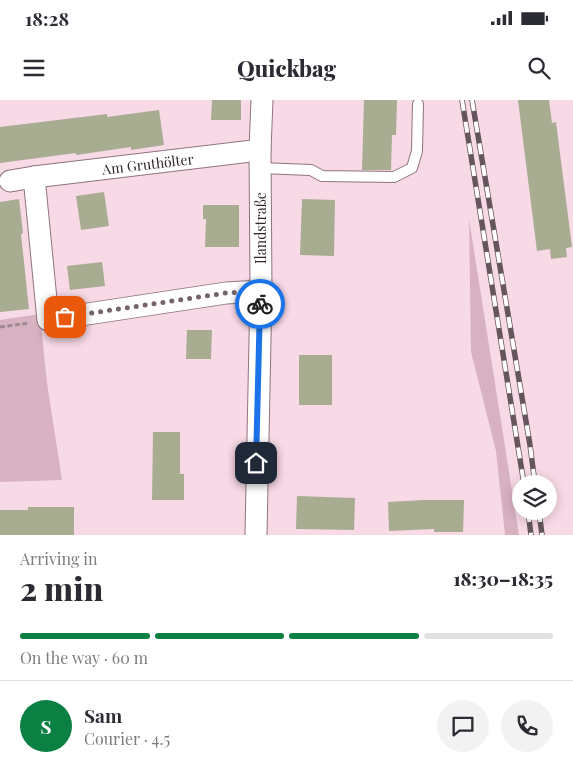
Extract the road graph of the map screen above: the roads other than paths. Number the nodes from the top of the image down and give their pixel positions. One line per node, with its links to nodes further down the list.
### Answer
1 (262, 100): 3 (street, Ilandstraße)
2 (418, 104): 3 (lane)
3 (260, 159): 4 (street, Am Gruthölter); 6 (street, Ilandstraße)
4 (34, 177): 5 (street, Am Gruthölter); 6 (street)
5 (10, 181)
6 (261, 291): 7 (street, Ilandstraße)
7 (256, 535)

